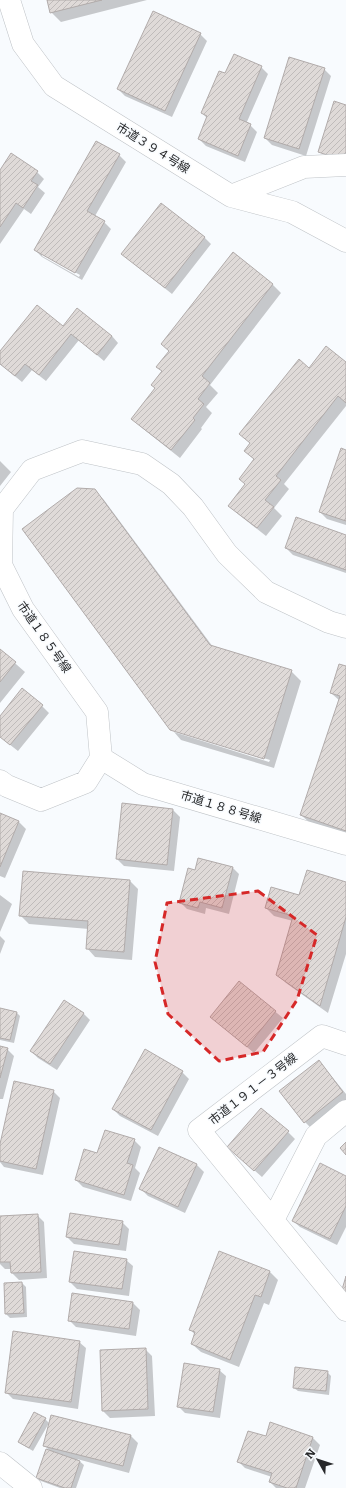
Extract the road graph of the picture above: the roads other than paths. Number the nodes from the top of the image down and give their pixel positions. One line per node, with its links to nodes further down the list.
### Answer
1 (9, 0): 3 (street, 市道３９４号線)
2 (346, 165): 3 (street)
3 (230, 196): 4 (street, 市道３９４号線)
4 (346, 241)
5 (346, 627): 6 (street, 市道１８５号線)
6 (101, 758): 7 (street); 8 (street, 市道１８８号線)
7 (0, 781)
8 (346, 844)
9 (346, 1044): 11 (street, 市道１９１－３号線)
10 (346, 1111): 11 (street)
11 (273, 1220): 12 (street, 市道１９１－３号線)
12 (346, 1310)
13 (0, 1463): 14 (street)
14 (31, 1488)

